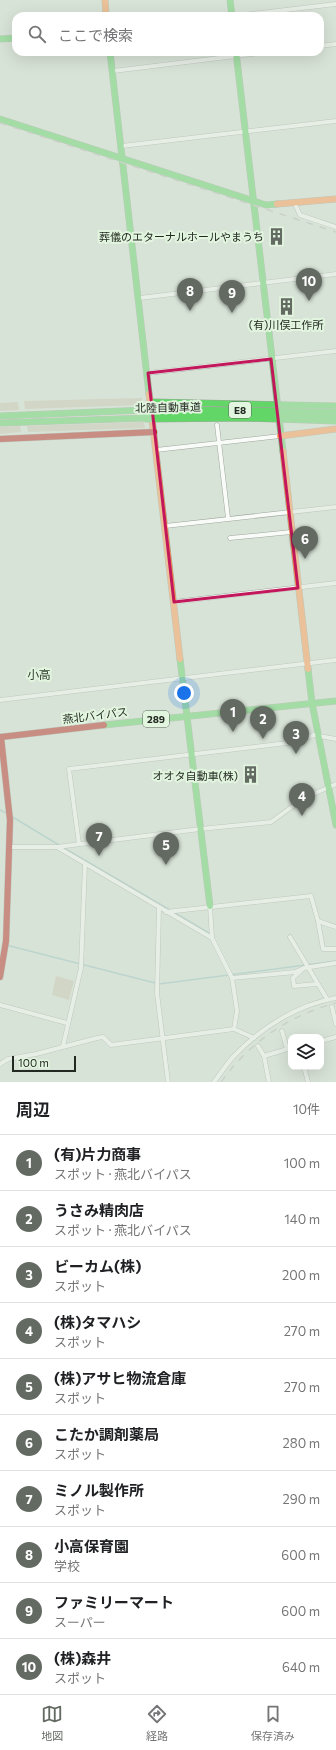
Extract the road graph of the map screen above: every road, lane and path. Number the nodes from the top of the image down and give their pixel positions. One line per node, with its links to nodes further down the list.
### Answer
1 (105, 0): 4 (main road)
2 (230, 0): 5 (main road)
3 (336, 4): 6 (street)
4 (106, 12)
5 (232, 12)
6 (267, 12)
7 (12, 38): 8 (main road)
8 (0, 39)
9 (336, 44): 10 (street)
10 (324, 46)
11 (110, 56): 14 (main road)
12 (221, 56): 14 (street)
13 (236, 56): 17 (main road)
14 (112, 71): 18 (main road)
15 (0, 119): 19 (main road)
16 (336, 121): 17 (street)
17 (245, 132): 18 (street); 21 (main road)
18 (122, 146): 19 (main road)
19 (123, 159): 21 (main road); 26 (main road)
20 (336, 198): 22 (main road)
21 (252, 200): 22 (main road); 25 (main road)
22 (295, 204): 23 (street)
23 (336, 227)
24 (336, 274): 25 (street)
25 (262, 283): 26 (street); 28 (main road)
26 (140, 298): 29 (main road)
27 (336, 351): 28 (street)
28 (271, 359): 29 (street); 31 (main road)
29 (148, 373): 30 (main road)
30 (152, 402): 31 (main road); 40 (main road)
31 (276, 404): 32 (main road); 41 (main road)
32 (336, 406)
33 (336, 413): 34 (main road, 北陸自動車道 / E8, bridge)
34 (145, 414): 35 (main road, 北陸自動車道 / E8); 36 (main road, 北陸自動車道 / E8, bridge); 37 (main road, 北陸自動車道 / E8)
35 (0, 416)
36 (336, 420)
37 (0, 423)
38 (217, 425): 43 (street)
39 (336, 429): 41 (main road)
40 (154, 432): 42 (main road); 44 (main road)
41 (280, 436): 43 (street); 46 (main road)
42 (0, 440)
43 (219, 442): 44 (street); 47 (street)
44 (156, 450): 48 (main road)
45 (336, 507): 46 (street)
46 (289, 512): 47 (street); 49 (main road)
47 (228, 518): 48 (street)
48 (165, 526): 53 (main road)
49 (291, 532): 50 (street); 52 (main road)
50 (230, 538)
51 (336, 583): 52 (street)
52 (298, 588): 53 (street); 55 (main road)
53 (174, 602): 56 (main road)
54 (336, 660): 55 (street)
55 (306, 663): 56 (street); 59 (main road)
56 (183, 678): 57 (street); 60 (main road)
57 (0, 700)
58 (336, 701): 59 (main road, 燕北バイパス / 289)
59 (312, 703): 60 (main road, 燕北バイパス / 289); 61 (main road)
60 (187, 715): 62 (main road, 燕北バイパス / 289); 64 (main road)
61 (318, 736): 63 (street); 64 (street); 65 (main road)
62 (1, 737): 70 (main road)
63 (335, 738)
64 (191, 755): 68 (main road); 69 (street)
65 (332, 786): 66 (main road); 68 (street)
66 (335, 812): 67 (main road)
67 (336, 825)
68 (200, 828): 69 (street); 73 (main road)
69 (79, 844): 71 (street)
70 (9, 847): 71 (street); 83 (main road)
71 (57, 847): 72 (street)
72 (85, 864): 74 (street); 90 (street)
73 (210, 906): 75 (street); 76 (street); 79 (street)
74 (159, 908): 75 (street); 94 (street)
75 (166, 912): 79 (street)
76 (318, 921): 77 (street); 80 (street)
77 (336, 927)
78 (290, 937): 82 (street)
79 (212, 938): 84 (street)
80 (336, 949)
81 (336, 963): 82 (street)
82 (306, 968): 84 (street); 85 (street); 85 (street)
83 (0, 977)
84 (232, 978): 92 (street)
85 (317, 984): 87 (street)
86 (336, 998): 87 (street)
87 (329, 1000): 95 (street)
88 (0, 1005): 90 (street)
89 (332, 1007): 91 (street)
90 (67, 1023): 98 (street)
91 (336, 1024)
92 (234, 1029): 94 (street); 95 (street)
93 (282, 1031): 100 (street)
94 (163, 1038): 98 (street); 105 (street)
95 (254, 1038): 106 (street)
96 (336, 1038): 97 (street)
97 (324, 1040)
98 (63, 1046): 103 (street)
99 (258, 1046): 102 (street)
100 (288, 1046)
101 (288, 1049): 102 (street)
102 (264, 1056): 107 (street)
103 (0, 1064)
104 (305, 1070): 108 (street)
105 (168, 1082)
106 (214, 1082)
107 (269, 1082)
108 (308, 1082)

